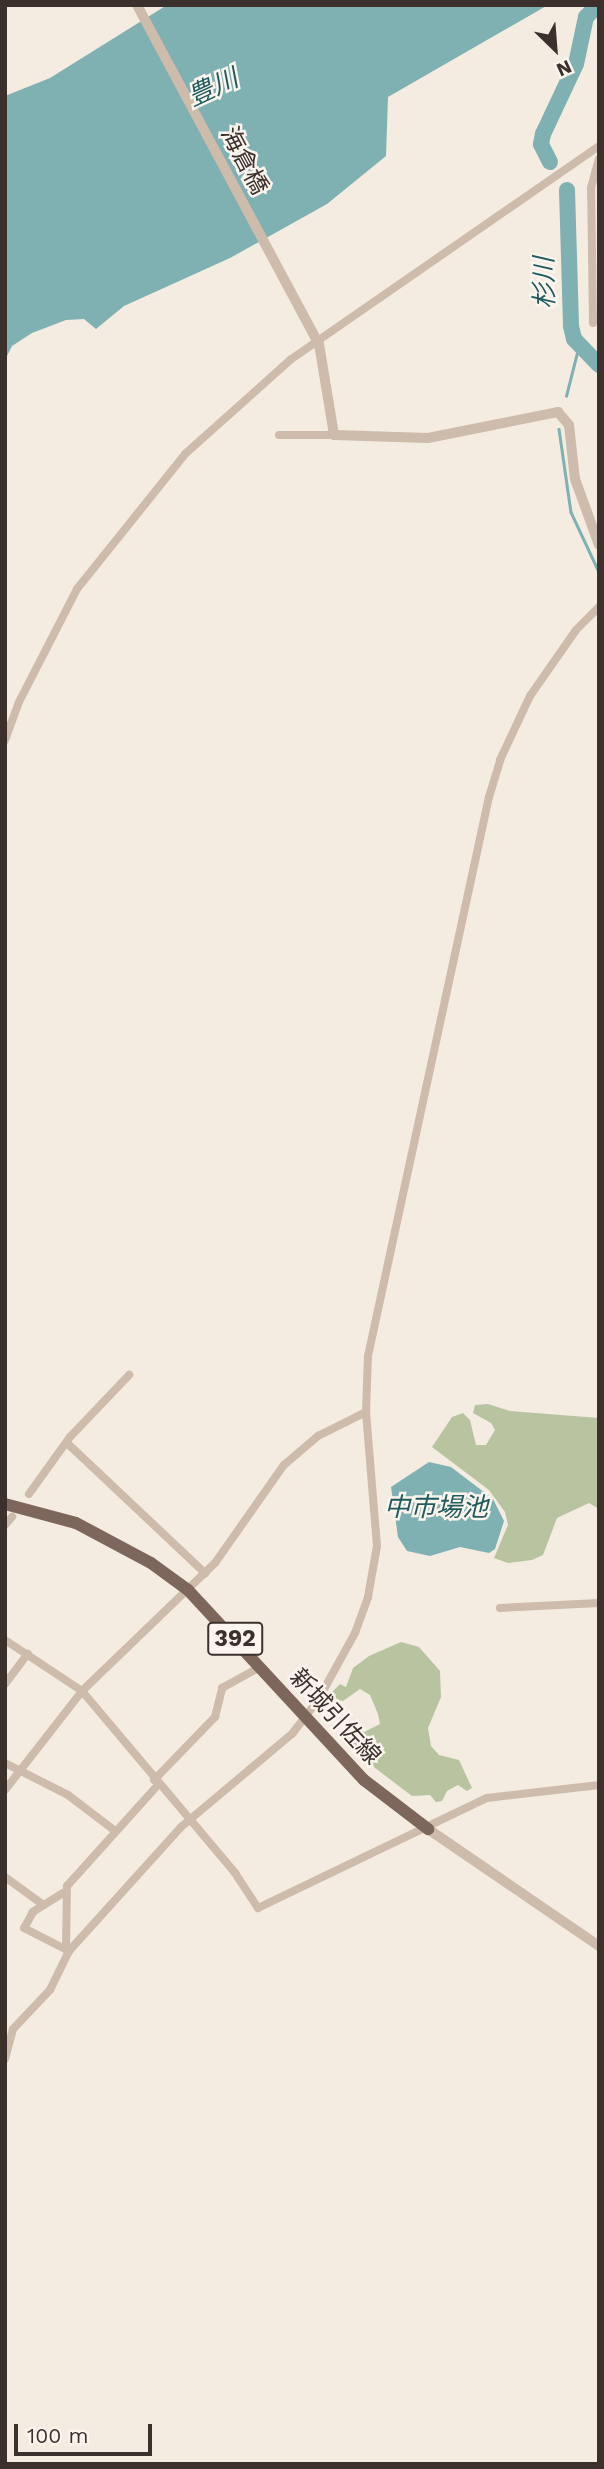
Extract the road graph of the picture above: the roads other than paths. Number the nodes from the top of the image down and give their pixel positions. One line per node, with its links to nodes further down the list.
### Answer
1 (137, 5): 5 (street, 海倉橋)
2 (599, 146): 5 (street)
3 (599, 159): 4 (street)
4 (593, 323)
5 (317, 340): 7 (street, 海倉橋); 10 (street)
6 (279, 435): 7 (street)
7 (334, 435): 8 (street)
8 (599, 545)
9 (599, 607): 12 (street)
10 (5, 740)
11 (129, 1375): 13 (street)
12 (366, 1412): 18 (street); 27 (street)
13 (67, 1443): 14 (street); 18 (street)
14 (29, 1494)
15 (5, 1504): 19 (main road, 新城引佐線 / 392)
16 (12, 1517): 17 (street)
17 (5, 1525)
18 (205, 1573): 19 (street)
19 (188, 1590): 24 (main road, 新城引佐線 / 392); 26 (street)
20 (599, 1603): 21 (street)
21 (500, 1608)
22 (5, 1640): 23 (street)
23 (28, 1654): 25 (street); 26 (street)
24 (260, 1667): 27 (main road, 新城引佐線 / 392); 30 (street)
25 (5, 1684)
26 (82, 1691): 29 (street); 30 (street)
27 (305, 1719): 33 (street); 34 (main road, 新城引佐線 / 392)
28 (5, 1763): 29 (street)
29 (18, 1772): 32 (street); 35 (street)
30 (156, 1783): 33 (street); 35 (street)
31 (599, 1785): 34 (street)
32 (5, 1790)
33 (189, 1819): 34 (street); 40 (street)
34 (428, 1829): 39 (street)
35 (114, 1830): 37 (street)
36 (5, 1877): 38 (street)
37 (63, 1893): 38 (street); 40 (street)
38 (42, 1904): 40 (street)
39 (599, 1946)
40 (68, 1950): 41 (street)
41 (7, 2036): 42 (street)
42 (5, 2059)

